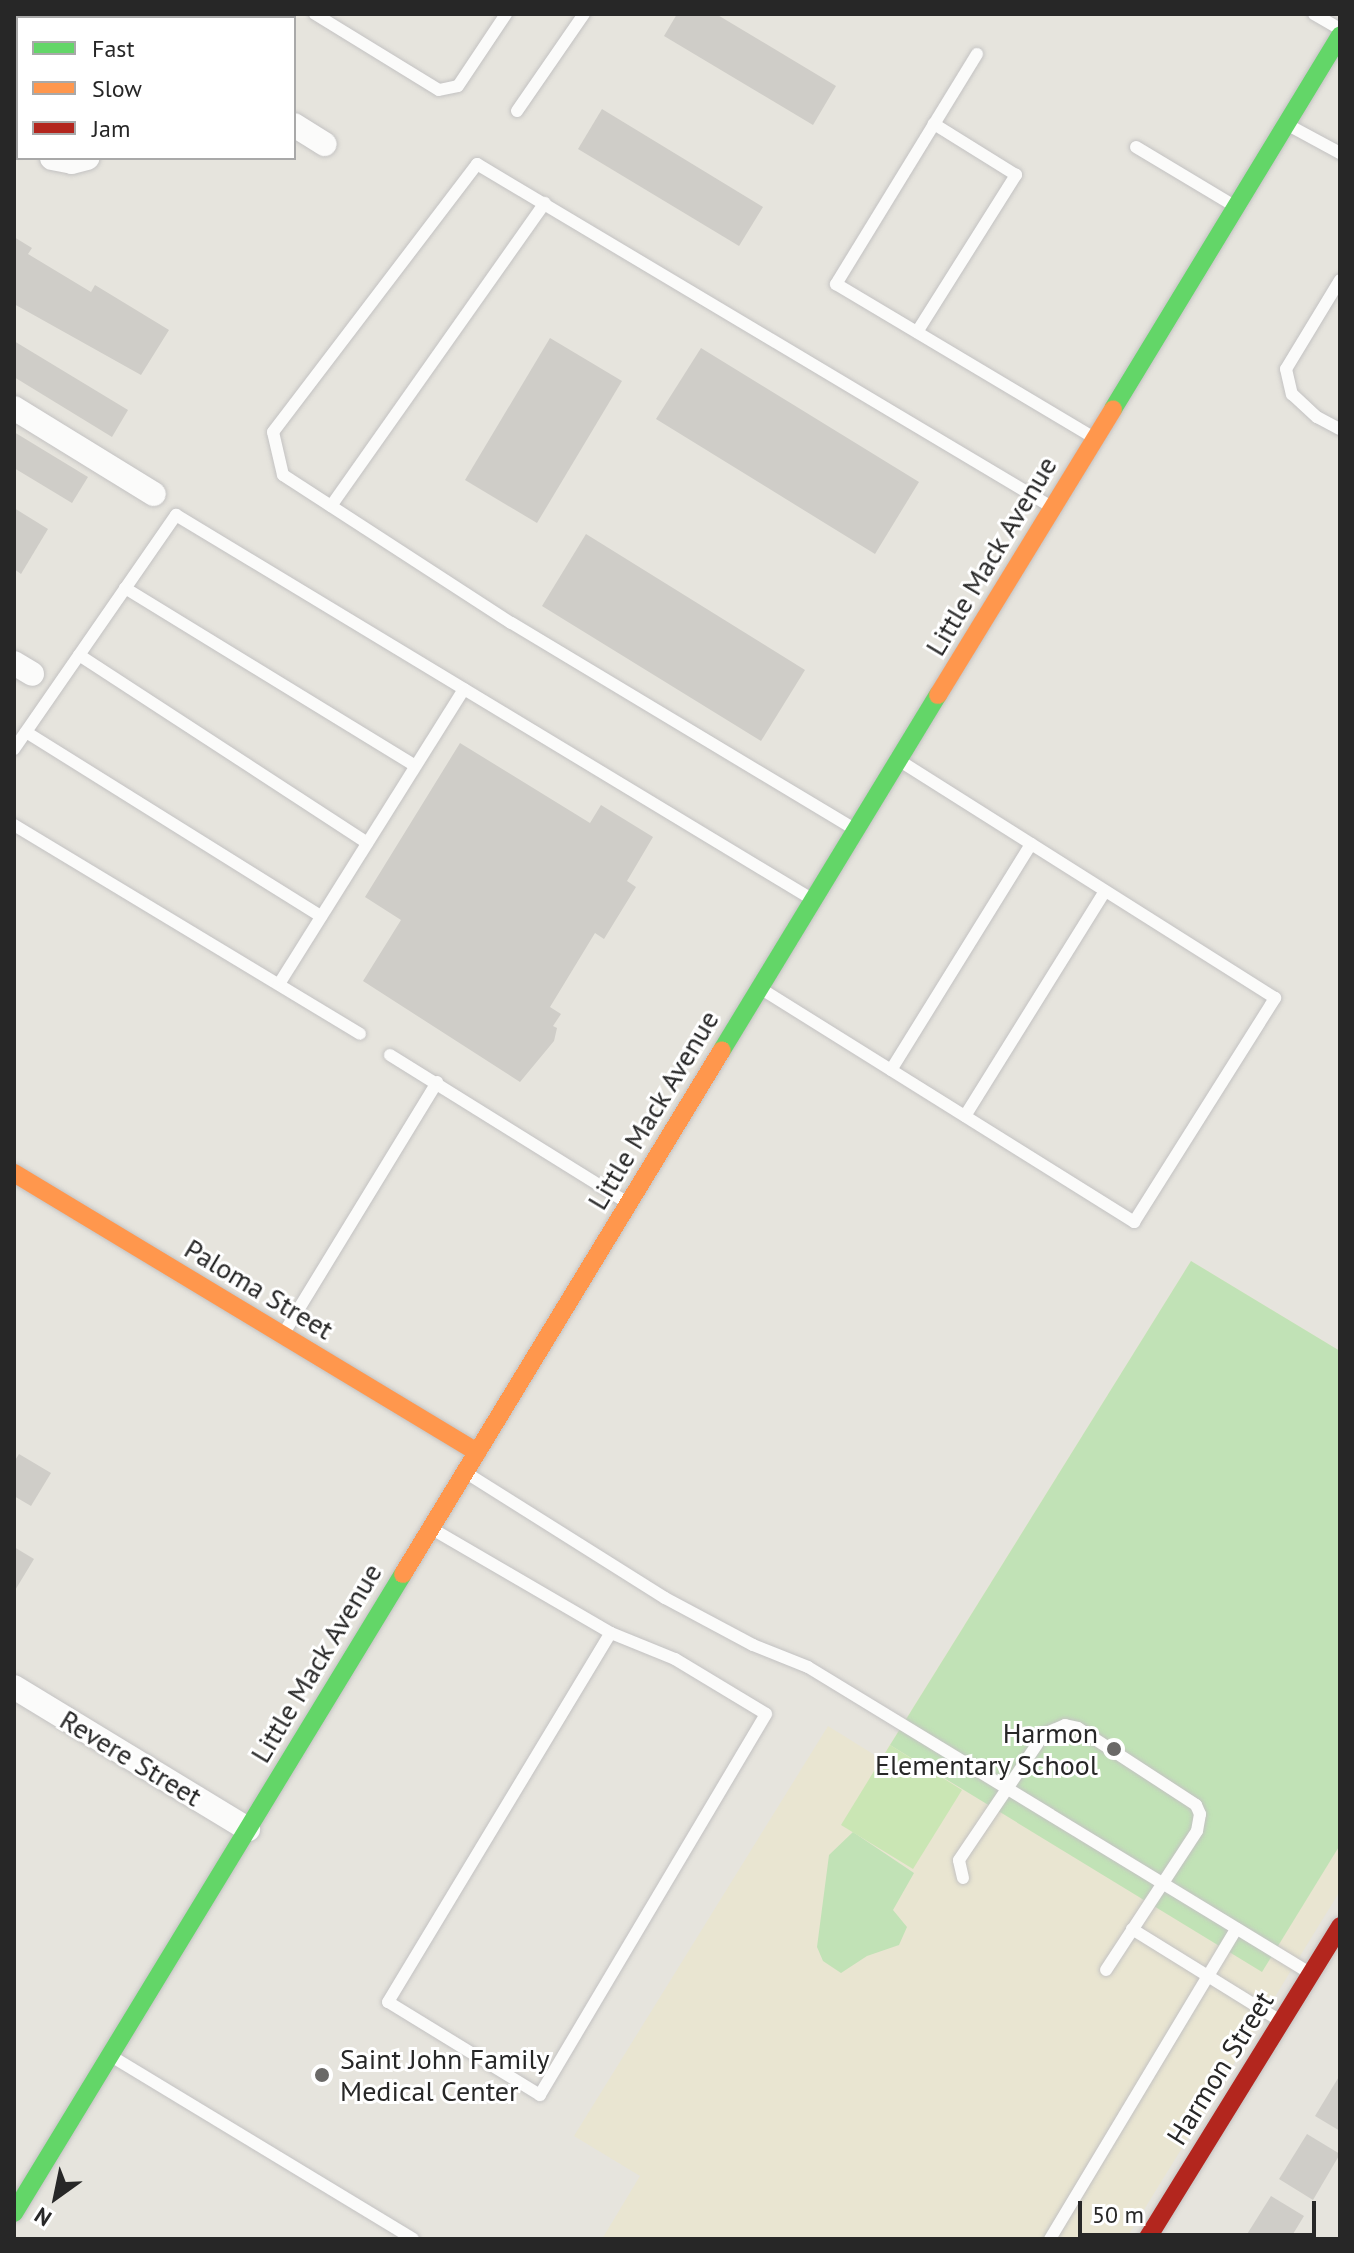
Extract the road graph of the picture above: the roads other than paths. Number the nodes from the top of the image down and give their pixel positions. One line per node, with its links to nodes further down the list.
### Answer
1 (315, 14): 2 (lane)
2 (506, 14)
3 (584, 14): 8 (lane)
4 (1314, 14): 5 (lane)
5 (1340, 29)
6 (1340, 36): 10 (main road, Little Mack Avenue)
7 (977, 54): 9 (lane)
8 (517, 111)
9 (934, 124): 18 (lane); 18 (lane)
10 (1287, 124): 14 (lane); 16 (main road, Little Mack Avenue)
11 (296, 126): 12 (street)
12 (325, 144)
13 (1136, 147): 16 (lane)
14 (1340, 153)
15 (545, 203): 23 (lane); 23 (lane); 24 (lane)
16 (1236, 207): 21 (main road, Little Mack Avenue)
17 (1340, 280): 20 (lane)
18 (917, 332): 21 (lane)
19 (14, 408): 22 (street)
20 (1340, 429)
21 (1096, 439): 24 (main road, Little Mack Avenue)
22 (154, 494)
23 (331, 506): 33 (lane)
24 (1053, 507): 30 (main road, Little Mack Avenue)
25 (125, 588): 26 (lane); 27 (lane); 31 (lane)
26 (79, 655): 28 (lane); 34 (lane)
27 (464, 689): 31 (lane); 37 (lane)
28 (26, 732): 29 (lane); 38 (lane)
29 (14, 749)
30 (899, 761): 33 (main road, Little Mack Avenue); 35 (lane)
31 (415, 766): 34 (lane)
32 (14, 825): 39 (lane)
33 (856, 830): 37 (main road, Little Mack Avenue)
34 (367, 843): 38 (lane)
35 (1031, 844): 36 (lane); 43 (lane)
36 (1105, 891): 45 (lane); 45 (lane)
37 (813, 900): 40 (main road, Little Mack Avenue)
38 (321, 916): 39 (lane)
39 (279, 984): 41 (lane)
40 (760, 988): 43 (lane); 47 (main road, Little Mack Avenue)
41 (360, 1034)
42 (390, 1055): 44 (lane)
43 (891, 1070): 45 (lane)
44 (437, 1082): 47 (lane); 48 (lane)
45 (965, 1116)
46 (14, 1173): 48 (main road, Paloma Street)
47 (629, 1203): 49 (main road, Little Mack Avenue)
48 (282, 1336): 49 (main road, Paloma Street)
49 (477, 1452): 50 (main road, Little Mack Avenue)
50 (465, 1472): 51 (main road, Little Mack Avenue); 54 (lane)
51 (431, 1528): 52 (lane); 55 (main road, Little Mack Avenue)
52 (611, 1633): 52 (lane)
53 (14, 1687): 55 (street, Revere Street)
54 (1008, 1789): 56 (lane); 57 (lane); 57 (lane)
55 (248, 1829): 65 (main road, Little Mack Avenue)
56 (963, 1878)
57 (1161, 1884): 59 (lane); 60 (lane)
58 (1340, 1926): 62 (main road, Harmon Street)
59 (1132, 1929): 61 (lane); 63 (lane)
60 (1236, 1929): 62 (lane); 63 (lane)
61 (1106, 1970)
62 (1311, 1974): 64 (main road, Harmon Street)
63 (1208, 1975): 64 (lane); 68 (lane)
64 (1282, 2022): 69 (main road, Harmon Street)
65 (109, 2055): 66 (main road, Little Mack Avenue); 67 (lane)
66 (16, 2204)
67 (413, 2239)
68 (1050, 2239)
69 (1147, 2239)

